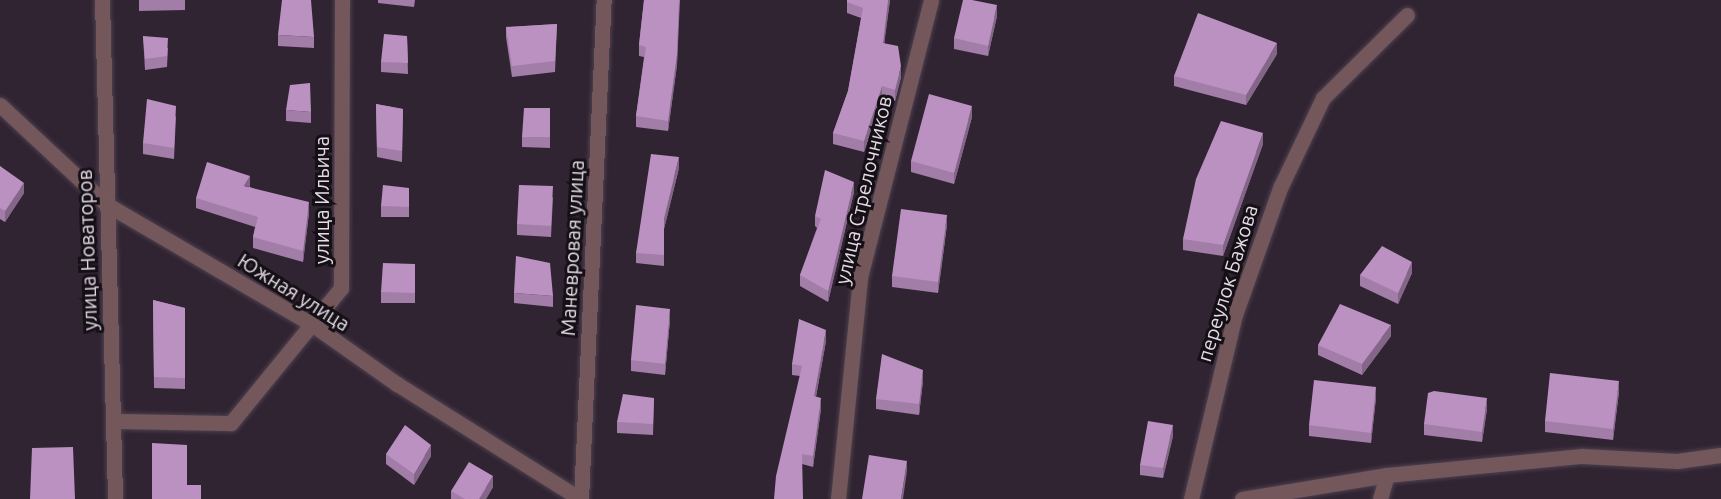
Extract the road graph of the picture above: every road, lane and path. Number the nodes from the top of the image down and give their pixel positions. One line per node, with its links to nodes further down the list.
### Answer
1 (102, 0): 7 (street, улица Новаторов)
2 (342, 0): 8 (street, улица Ильича)
3 (604, 0): 13 (street, Маневровая улица)
4 (931, 0): 14 (street, улица Стрелочников)
5 (1407, 15): 15 (street, переулок Бажова)
6 (0, 105): 7 (street, Южная улица)
7 (106, 204): 8 (street, Южная улица); 9 (street, улица Новаторов)
8 (312, 325): 9 (street, улица Ильича); 13 (street, Южная улица)
9 (114, 421): 12 (street, улица Новаторов)
10 (1721, 455): 11 (street)
11 (1387, 475): 16 (street); 17 (street)
12 (115, 499)
13 (580, 499)
14 (838, 499)
15 (1191, 499)
16 (1242, 499)
17 (1380, 499)

